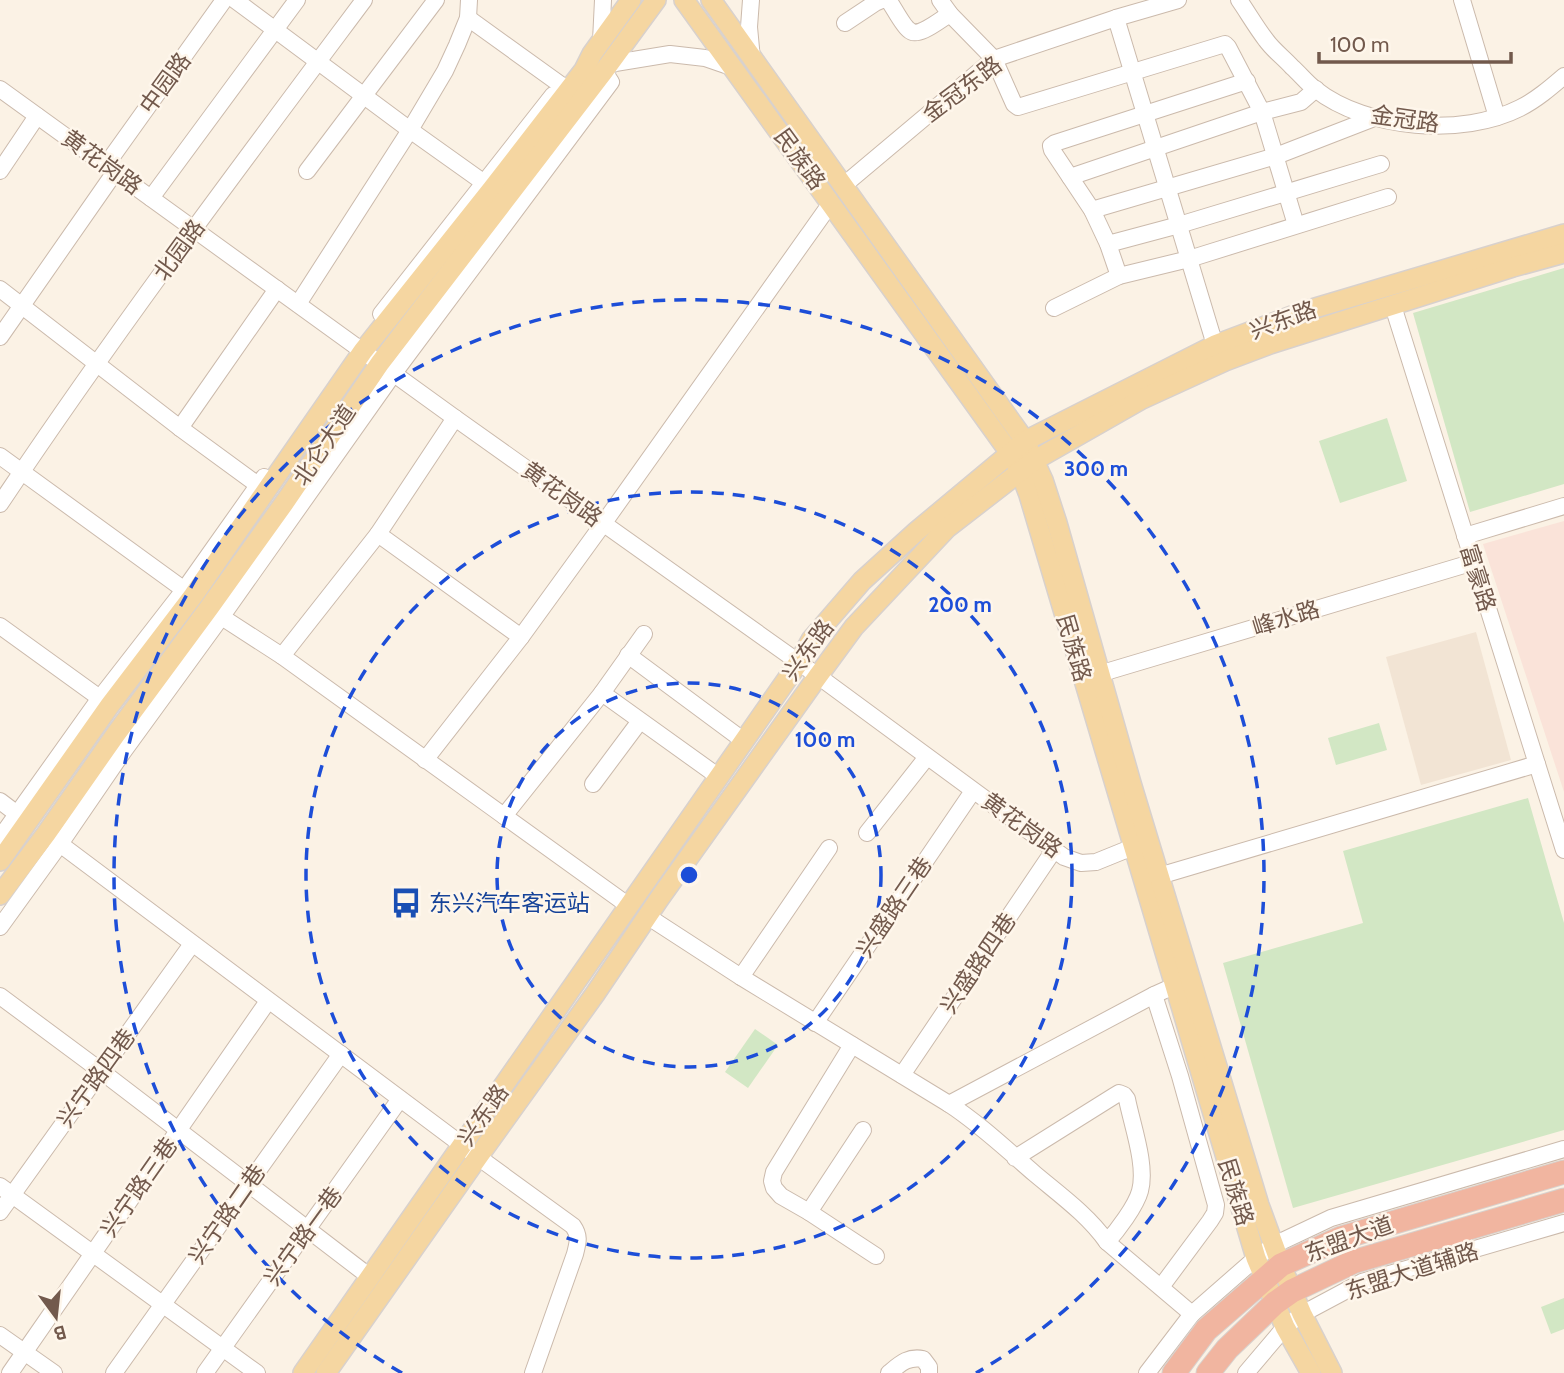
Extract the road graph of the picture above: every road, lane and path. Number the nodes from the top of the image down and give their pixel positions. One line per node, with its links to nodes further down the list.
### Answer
1 (224, 0): 44 (street, 中园路)
2 (235, 0): 22 (street)
3 (297, 0): 22 (street)
4 (364, 0): 26 (street, 北园路)
5 (436, 0): 34 (street)
6 (468, 0): 19 (street)
7 (603, 0): 23 (street)
8 (631, 0): 23 (main road, 北仑大道)
9 (656, 0): 23 (main road, 北仑大道)
10 (684, 0): 27 (main road, 民族路)
11 (711, 0): 24 (main road, 民族路)
12 (751, 0): 24 (street)
13 (884, 0): 18 (street); 21 (street)
14 (940, 0): 18 (street)
15 (1178, 0): 20 (street, 金冠东路)
16 (1239, 0): 33 (street, 金冠路)
17 (1462, 0): 38 (street)
18 (950, 14): 25 (street)
19 (468, 18): 31 (street); 40 (street)
20 (1116, 18): 25 (street, 金冠东路); 28 (street)
21 (845, 23)
22 (275, 30): 26 (street); 53 (street)
23 (601, 57): 27 (street); 31 (main road, 北仑大道); 74 (main road, 北仑大道)
24 (752, 59): 48 (main road, 民族路)
25 (994, 59): 28 (street); 48 (street, 金冠东路)
26 (318, 62): 34 (street); 58 (street, 北园路)
27 (734, 68): 54 (main road, 民族路)
28 (1133, 73): 30 (street); 36 (street)
29 (1564, 76): 38 (street, 金冠路)
30 (1247, 81): 35 (street); 36 (street)
31 (565, 87): 49 (main road, 北仑大道)
32 (0, 89): 37 (street, 黄花岗路)
33 (1315, 89): 35 (street); 39 (street, 金冠路)
34 (363, 96): 40 (street); 46 (street)
35 (1262, 112): 41 (street); 42 (street)
36 (1145, 115): 41 (street); 47 (street)
37 (37, 116): 44 (street, 黄花岗路); 45 (street)
38 (1497, 117): 39 (street, 金冠路)
39 (1374, 118): 42 (street)
40 (410, 130): 49 (street); 66 (street)
41 (1156, 149): 47 (street); 50 (street)
42 (1276, 156): 50 (street); 51 (street)
43 (1381, 164): 51 (street)
44 (110, 168): 53 (street, 黄花岗路); 67 (street, 中园路)
45 (0, 171)
46 (307, 171)
47 (1070, 177): 55 (street)
48 (844, 185): 77 (main road, 民族路)
49 (488, 186): 72 (main road, 北仑大道)
50 (1168, 188): 55 (street); 56 (street)
51 (1286, 192): 56 (street); 57 (street)
52 (1388, 197): 57 (street)
53 (151, 198): 58 (street, 黄花岗路)
54 (831, 203): 77 (main road, 民族路); 84 (street)
55 (1092, 210): 60 (street)
56 (1179, 225): 60 (street); 62 (street)
57 (1296, 225): 62 (street)
58 (194, 229): 65 (street, 黄花岗路); 73 (street, 北园路)
59 (1564, 234): 71 (main road, 兴东路)
60 (1108, 244): 63 (street)
61 (1564, 253): 68 (main road, 兴东路)
62 (1189, 259): 63 (street); 71 (street)
63 (1119, 276): 69 (street)
64 (0, 289): 67 (street)
65 (277, 289): 66 (street, 黄花岗路); 76 (street)
66 (298, 304): 72 (street, 黄花岗路)
67 (21, 305): 70 (street, 中园路); 73 (street)
68 (1393, 306): 79 (main road, 兴东路); 86 (street, 富豪路)
69 (1054, 308)
70 (0, 337)
71 (1215, 345): 77 (main road, 兴东路)
72 (359, 348): 74 (street, 黄花岗路); 81 (main road, 北仑大道)
73 (97, 364): 76 (street); 80 (street, 北园路)
74 (387, 368): 75 (street, 黄花岗路); 89 (main road, 北仑大道)
75 (455, 418): 84 (street, 黄花岗路); 85 (street)
76 (180, 428): 81 (street)
77 (1018, 447): 79 (main road, 民族路); 95 (main road, 兴东路)
78 (0, 456): 80 (street)
79 (1027, 465): 96 (main road, 民族路); 97 (main road, 兴东路); 115 (main road, 民族路)
80 (22, 471): 82 (street, 北园路); 88 (street)
81 (262, 488): 88 (main road, 北仑大道)
82 (0, 505)
83 (1564, 506): 86 (street)
84 (603, 524): 92 (street); 95 (street, 黄花岗路)
85 (379, 534): 92 (street); 94 (street)
86 (1465, 536): 87 (street, 富豪路)
87 (1474, 562): 96 (street, 峰水路); 104 (street, 富豪路)
88 (188, 593): 99 (main road, 北仑大道)
89 (215, 612): 94 (street); 113 (main road, 北仑大道)
90 (0, 626): 99 (street)
91 (644, 634): 93 (street)
92 (521, 636): 103 (street)
93 (628, 654): 98 (street); 101 (street)
94 (282, 656): 103 (street)
95 (799, 662): 97 (street, 黄花岗路); 101 (main road, 兴东路)
96 (1099, 674): 119 (main road, 民族路)
97 (818, 676): 102 (street, 黄花岗路); 122 (main road, 兴东路)
98 (602, 693): 100 (street); 109 (street)
99 (105, 702): 110 (main road, 北仑大道)
100 (640, 721): 105 (street); 106 (street)
101 (744, 741): 105 (main road, 兴东路)
102 (927, 757): 107 (street, 黄花岗路); 111 (street)
103 (425, 760): 109 (street)
104 (1537, 764): 114 (street, 富豪路); 119 (street)
105 (719, 777): 121 (main road, 兴东路)
106 (593, 784)
107 (973, 791): 117 (street, 黄花岗路); 130 (street, 兴盛路三巷)
108 (0, 802): 110 (street)
109 (504, 816): 121 (street)
110 (23, 818): 112 (street); 113 (street); 118 (main road, 北仑大道)
111 (867, 833)
112 (0, 838)
113 (53, 839): 120 (main road, 北仑大道); 123 (street); 124 (street)
114 (1563, 840)
115 (1133, 847): 117 (street, 黄花岗路); 126 (main road, 民族路)
116 (829, 848): 125 (street)
117 (1054, 850): 134 (street, 兴盛路四巷)
118 (0, 861)
119 (1159, 876): 154 (main road, 民族路)
120 (0, 895)
121 (629, 906): 140 (main road, 兴东路)
122 (647, 916): 125 (street); 140 (main road, 兴东路)
123 (0, 927)
124 (192, 944): 129 (street); 133 (street, 兴宁路四巷)
125 (741, 977): 130 (street)
126 (1174, 986): 127 (street); 154 (main road, 民族路)
127 (1154, 995): 136 (street); 156 (street)
128 (0, 996): 133 (street)
129 (268, 1000): 132 (street); 137 (street, 兴宁路三巷)
130 (815, 1023): 131 (street)
131 (852, 1045): 134 (street); 147 (street)
132 (341, 1054): 135 (street); 143 (street, 兴宁路二巷)
133 (101, 1071): 137 (street); 144 (street, 兴宁路四巷)
134 (902, 1075): 136 (street)
135 (400, 1099): 140 (street); 149 (street, 兴宁路一巷)
136 (949, 1104): 141 (street)
137 (179, 1130): 143 (street); 152 (street, 兴宁路三巷)
138 (863, 1130): 147 (street)
139 (1564, 1149): 154 (street)
140 (470, 1151): 155 (main road, 兴东路); 171 (main road, 兴东路); 172 (street)
141 (1016, 1158): 150 (street); 150 (street)
142 (1564, 1172): 154 (highway, 东盟大道)
143 (249, 1184): 149 (street); 158 (street, 兴宁路二巷)
144 (6, 1191): 146 (street, 兴宁路四巷); 152 (street)
145 (1564, 1200): 151 (highway, 东盟大道)
146 (0, 1212)
147 (809, 1212): 153 (street)
148 (1564, 1223): 151 (street, 东盟大道辅路)
149 (308, 1228): 155 (street); 163 (street, 兴宁路一巷)
150 (1107, 1242): 156 (street)
151 (1462, 1242): 157 (highway, 东盟大道); 160 (street, 东盟大道辅路)
152 (93, 1253): 158 (street); 164 (street, 兴宁路三巷)
153 (876, 1256)
154 (1269, 1261): 157 (main road, 民族路); 159 (street); 176 (highway, 东盟大道)
155 (370, 1277): 170 (main road, 兴东路)
156 (1161, 1287): 159 (street)
157 (1284, 1297): 160 (main road, 民族路); 161 (main road, 民族路); 177 (highway, 东盟大道)
158 (163, 1304): 163 (street); 167 (street, 兴宁路二巷)
159 (1192, 1314): 175 (street)
160 (1302, 1314): 161 (street, 东盟大道辅路); 180 (main road, 民族路)
161 (1285, 1327): 178 (street, 东盟大道辅路); 179 (main road, 民族路)
162 (0, 1335): 164 (street)
163 (223, 1348): 168 (street, 兴宁路一巷); 169 (street)
164 (24, 1352): 165 (street, 兴宁路三巷); 166 (street)
165 (10, 1373)
166 (54, 1373)
167 (114, 1373)
168 (205, 1373)
169 (257, 1373)
170 (303, 1373)
171 (326, 1373)
172 (533, 1373)
173 (889, 1373): 174 (street)
174 (929, 1373)
175 (1147, 1373)
176 (1174, 1373)
177 (1208, 1373)
178 (1246, 1373)
179 (1311, 1373)
180 (1332, 1373)

